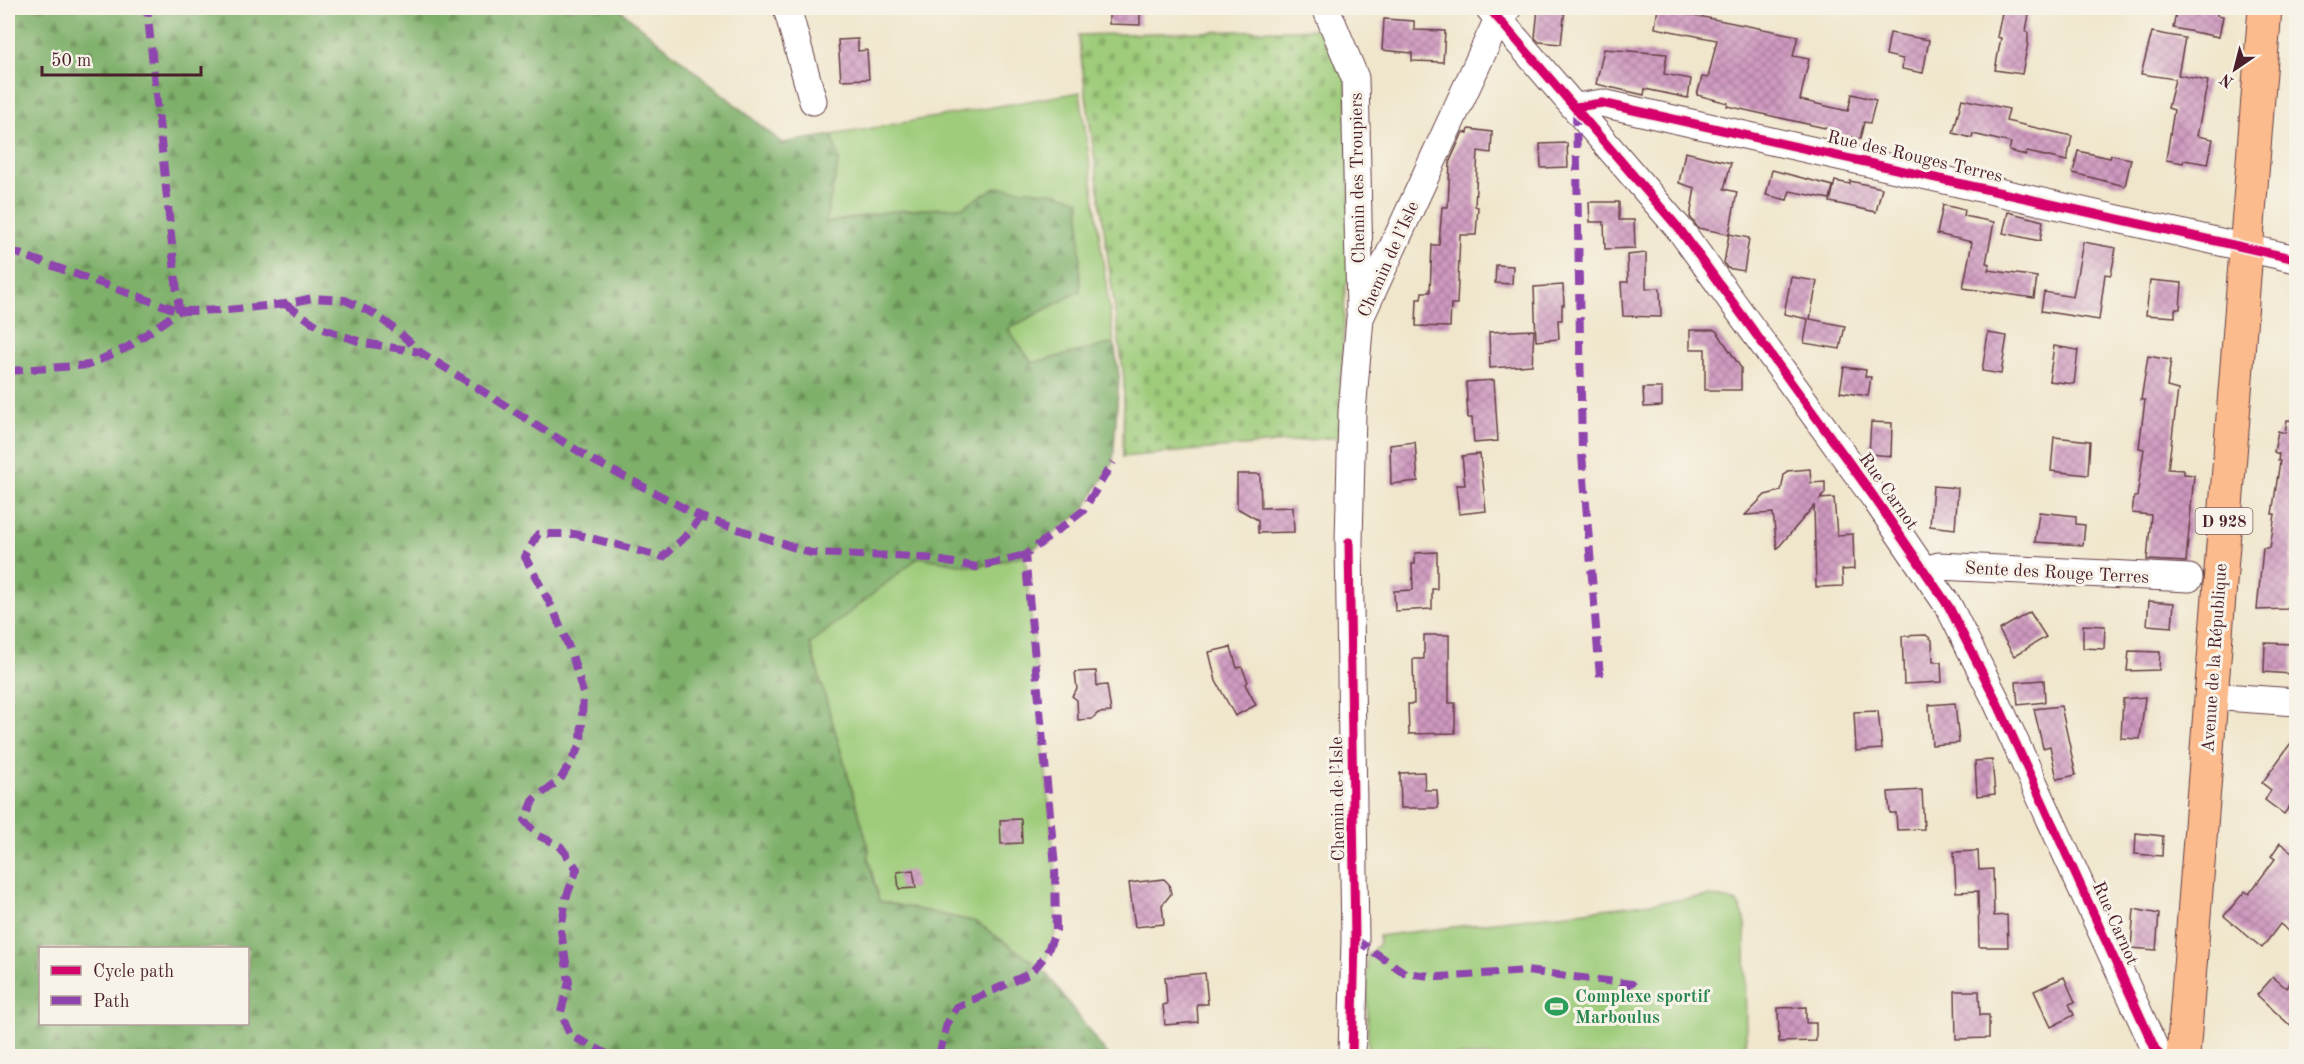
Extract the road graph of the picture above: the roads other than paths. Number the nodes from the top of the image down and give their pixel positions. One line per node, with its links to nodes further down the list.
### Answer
1 (787, 8): 5 (street)
2 (1326, 8): 9 (street, Chemin des Troupiers)
3 (2265, 8): 7 (main road, Avenue de la République / D 928)
4 (1498, 11): 6 (street, Rue Carnot); 9 (street, Chemin de l’Isle)
5 (813, 101)
6 (1576, 107): 7 (street, Rue des Rouges Terres); 10 (street, Rue Carnot)
7 (2246, 247): 8 (street, Rue des Rouges Terres); 12 (main road, Avenue de la République / D 928)
8 (2296, 259)
9 (1360, 318): 15 (street, Chemin de l’Isle)
10 (1925, 570): 11 (street, Sente des Rouge Terres); 14 (street, Rue Carnot)
11 (2189, 578)
12 (2211, 696): 13 (street); 14 (main road, Avenue de la République / D 928)
13 (2296, 702)
14 (2176, 1049)
15 (1352, 1056)

